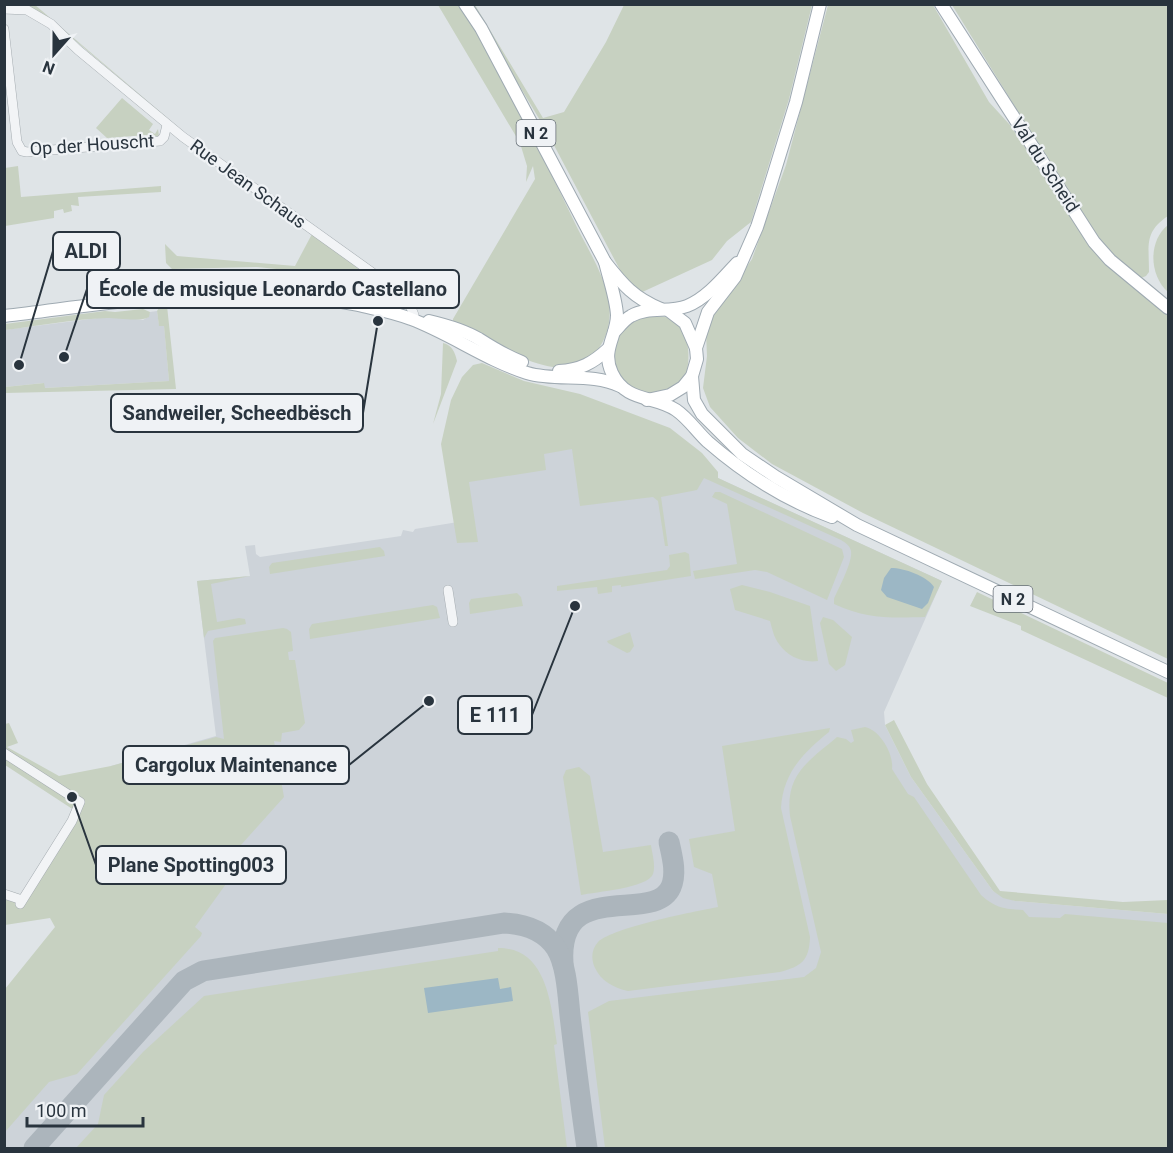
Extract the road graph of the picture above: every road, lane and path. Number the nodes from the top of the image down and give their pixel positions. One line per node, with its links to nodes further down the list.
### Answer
1 (465, 4): 8 (main road, N 2)
2 (820, 4): 7 (main road)
3 (941, 4): 9 (main road, Val du Scheid)
4 (4, 29): 6 (street, Op der Houscht)
5 (78, 50): 5 (street, Rue Jean Schaus); 6 (street, Rue Jean Schaus)
6 (167, 125): 12 (street, Rue Jean Schaus)
7 (744, 255): 10 (main road); 14 (main road)
8 (604, 262): 10 (main road, N 2); 13 (main road, N 2)
9 (1168, 308)
10 (665, 310): 13 (main road); 14 (main road)
11 (4, 316): 12 (main road)
12 (411, 318): 16 (main road); 17 (main road)
13 (613, 333): 15 (main road)
14 (696, 348): 18 (main road)
15 (608, 349): 17 (main road); 19 (main road)
16 (474, 351): 17 (main road); 19 (main road)
17 (541, 369)
18 (692, 376): 20 (main road); 21 (main road, N 2)
19 (620, 386): 20 (main road)
20 (647, 400): 21 (main road, N 2)
21 (857, 525): 24 (main road, N 2)
22 (448, 590): 23 (street)
23 (453, 622)
24 (1168, 672)
25 (4, 753): 26 (street)
26 (4, 894)

